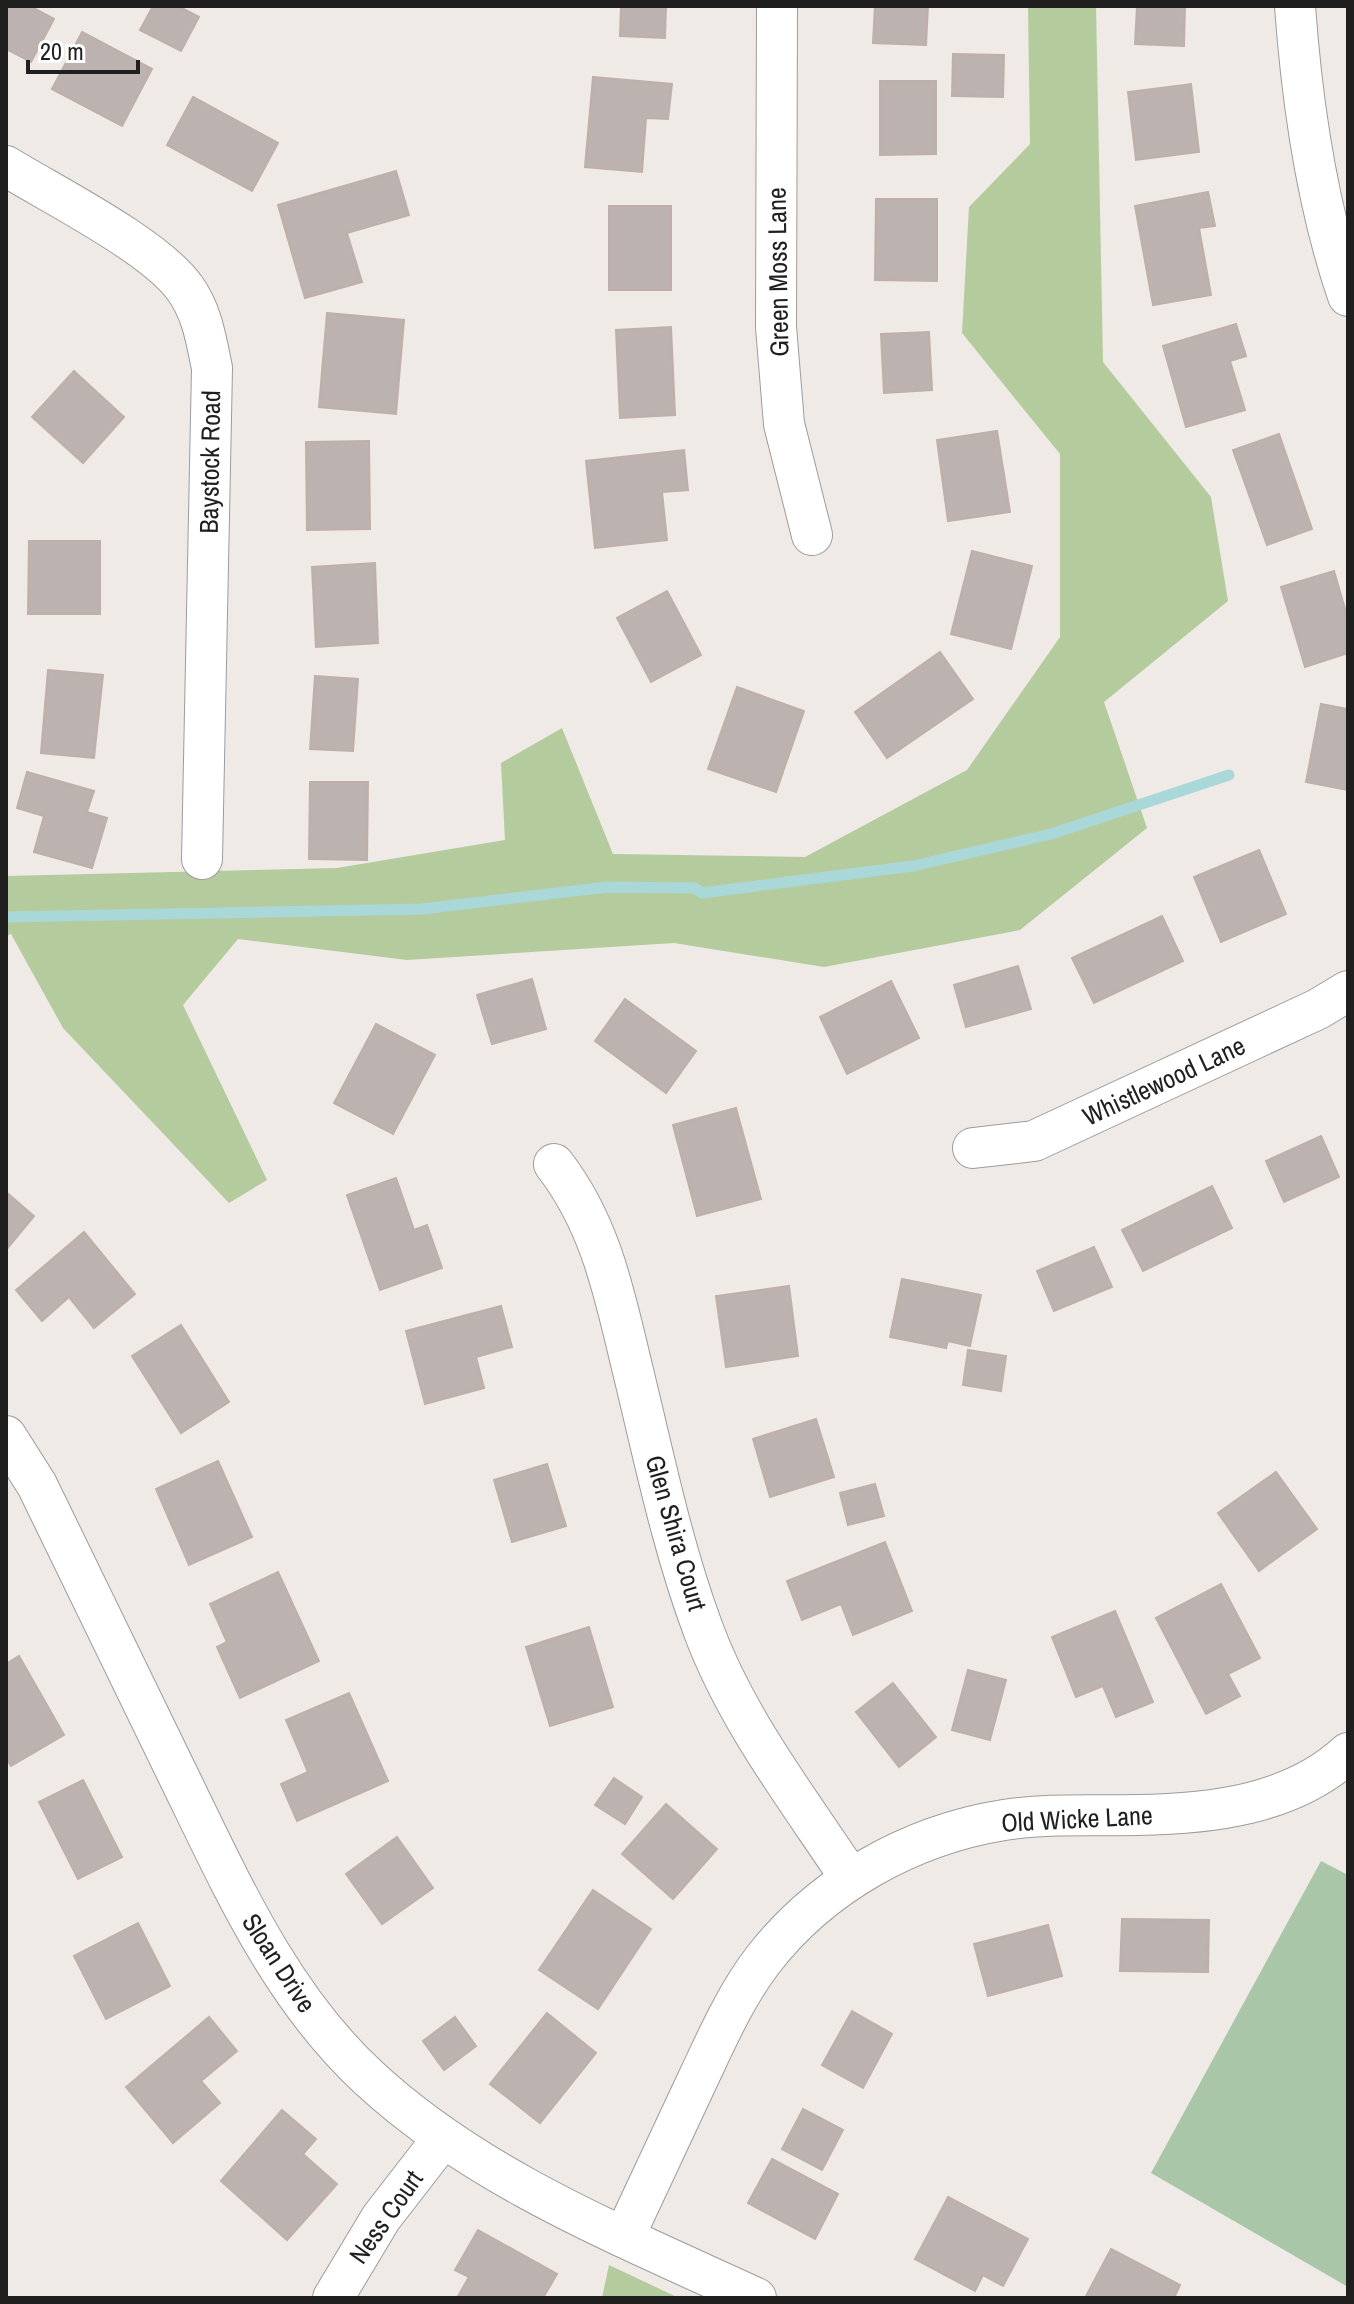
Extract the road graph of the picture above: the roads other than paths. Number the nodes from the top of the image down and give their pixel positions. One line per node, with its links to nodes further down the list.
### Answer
1 (777, 6): 5 (street, Green Moss Lane)
2 (1295, 6): 4 (street)
3 (6, 166): 6 (street, Baystock Road)
4 (1348, 296)
5 (812, 535)
6 (202, 859)
7 (1348, 991): 8 (street, Whistlewood Lane)
8 (973, 1148)
9 (554, 1164): 12 (street, Glen Shira Court)
10 (6, 1436): 13 (street, Sloan Drive)
11 (1348, 1753): 12 (street, Old Wicke Lane)
12 (851, 1879): 14 (street, Old Wicke Lane)
13 (443, 2138): 14 (street, Sloan Drive); 15 (street, Ness Court)
14 (624, 2237): 16 (street, Sloan Drive)
15 (333, 2298)
16 (756, 2298)

